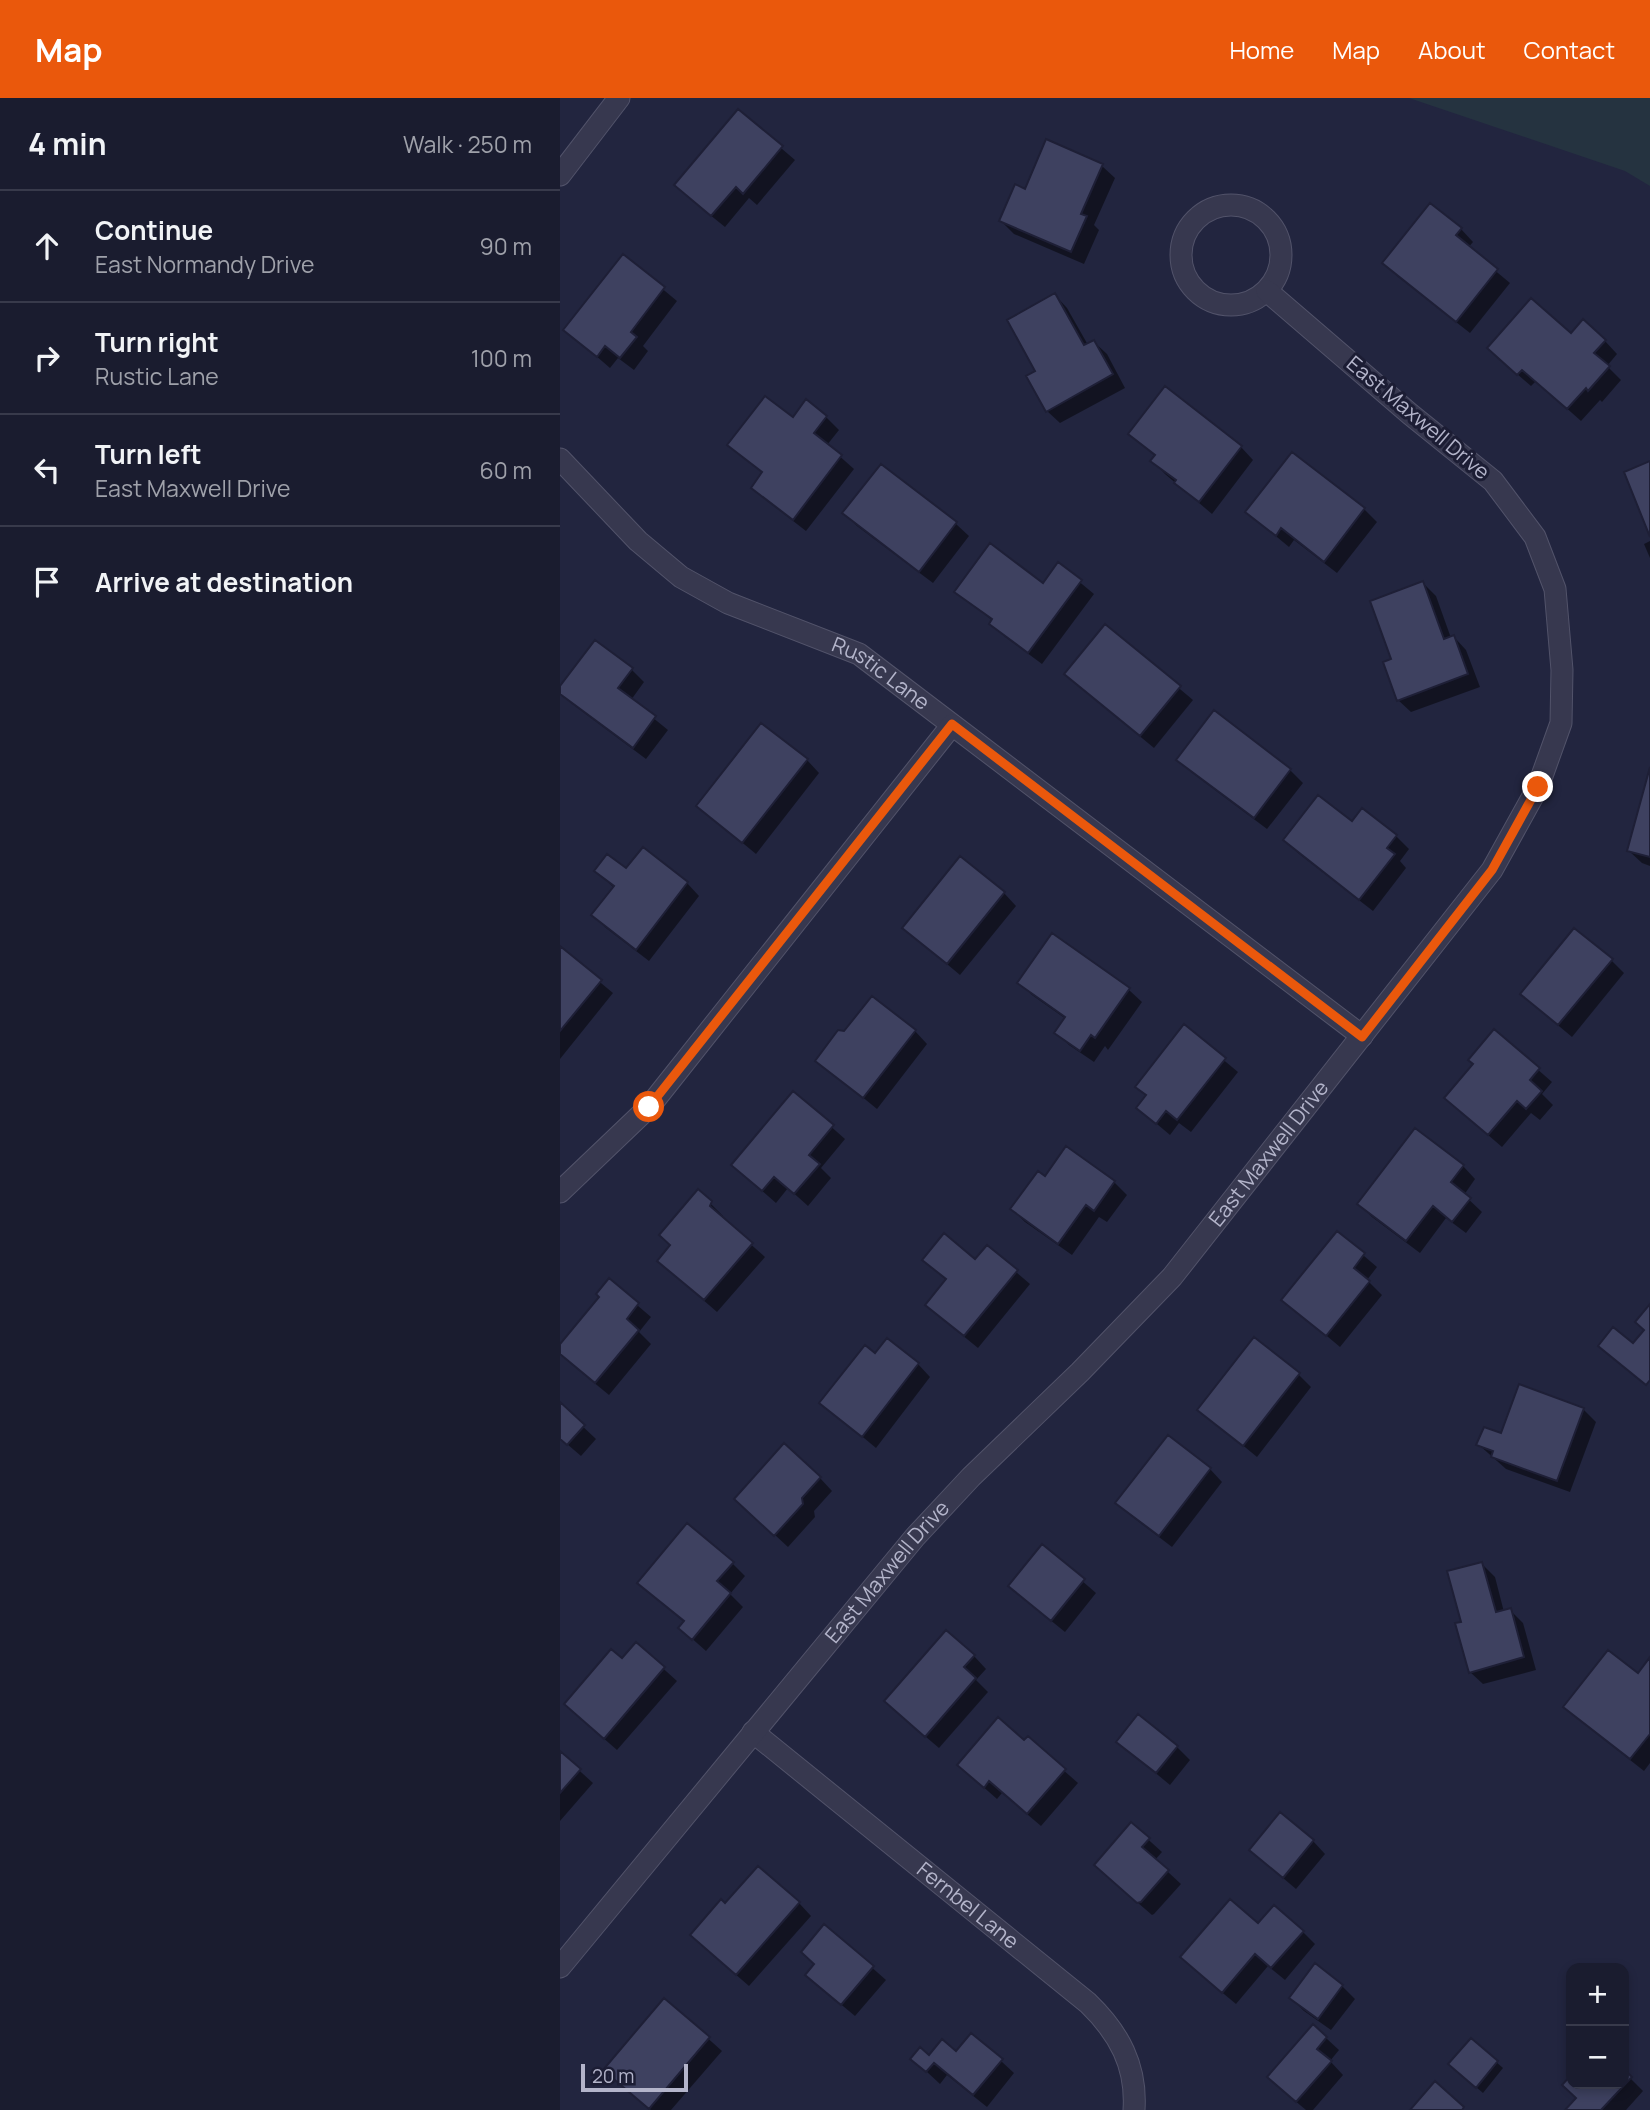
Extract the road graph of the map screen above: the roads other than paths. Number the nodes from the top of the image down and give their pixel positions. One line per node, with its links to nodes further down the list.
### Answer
1 (619, 98): 2 (street)
2 (560, 175)
3 (1267, 290): 3 (street); 6 (street, East Maxwell Drive)
4 (560, 459): 5 (street, Rustic Lane)
5 (952, 724): 6 (street, Rustic Lane); 7 (street)
6 (1362, 1037): 8 (street, East Maxwell Drive)
7 (560, 1192)
8 (753, 1732): 9 (street, East Maxwell Drive); 10 (street, Fernbel Lane)
9 (560, 1966)
10 (1134, 2110)

